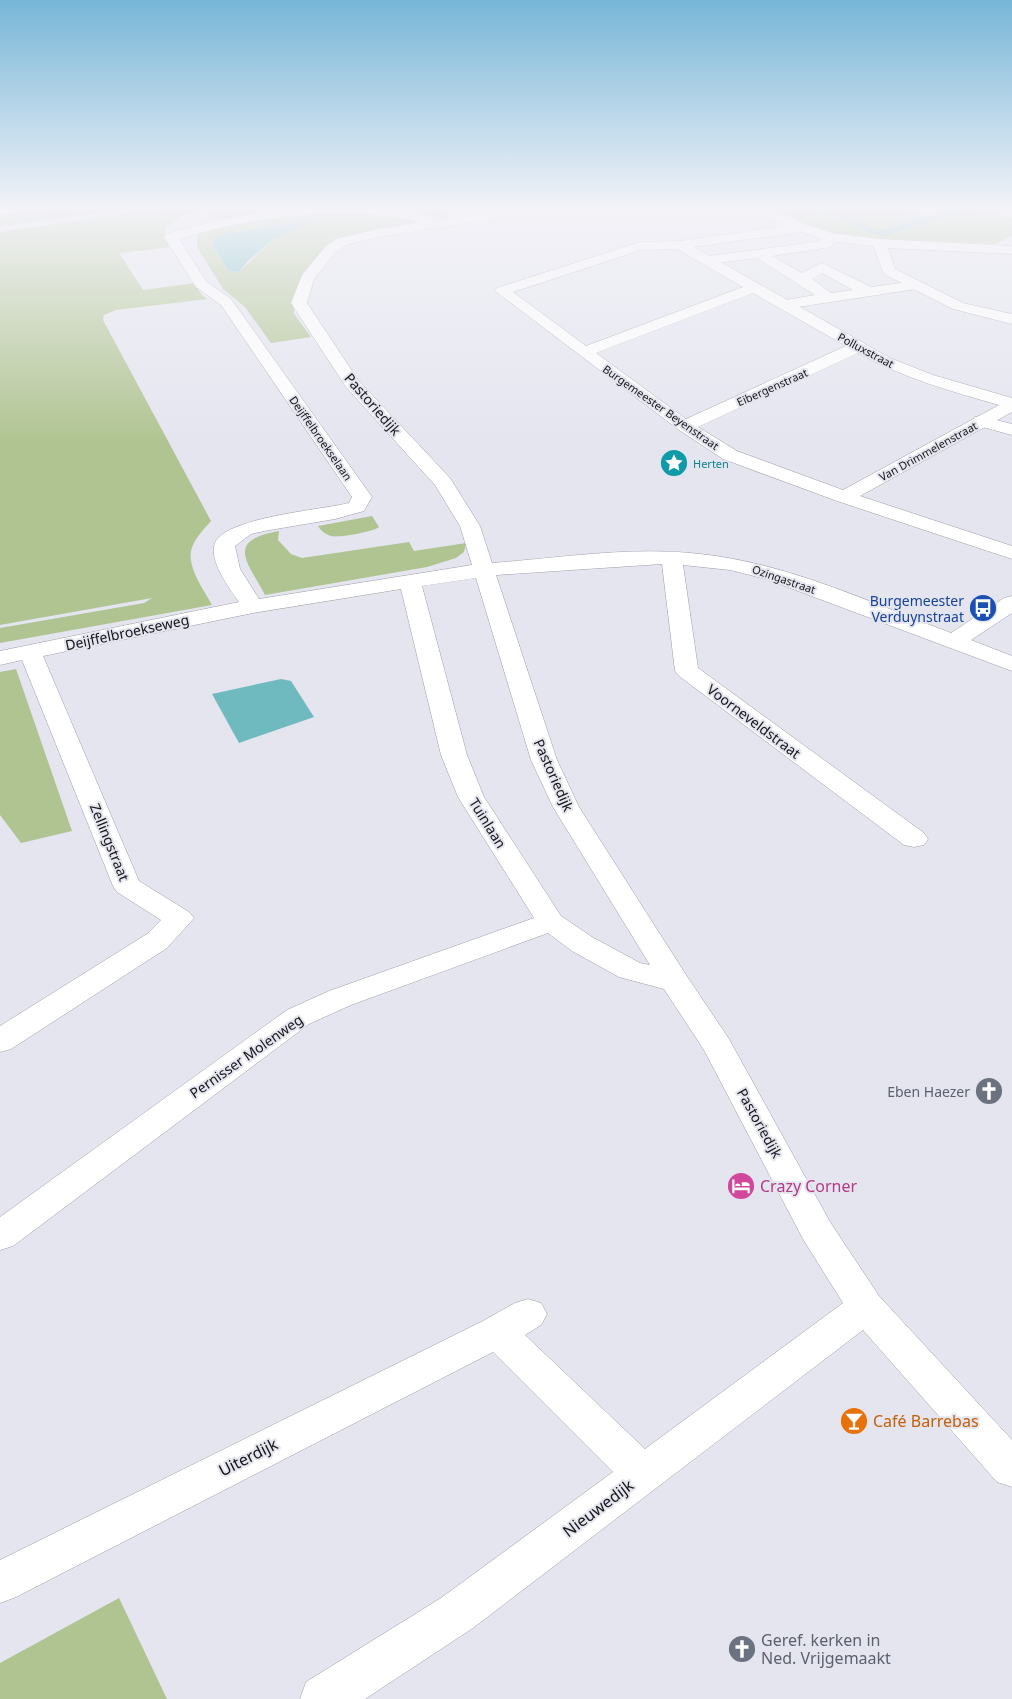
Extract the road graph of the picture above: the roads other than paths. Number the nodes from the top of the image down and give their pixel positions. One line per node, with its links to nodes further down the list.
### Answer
1 (203, 285): 26 (street, Deijffelbroekselaan)
2 (305, 285): 23 (street, Pastoriedijk)
3 (519, 285): 15 (street, Burgemeester Beyenstraat)
4 (752, 285): 9 (street, Polluxstraat)
5 (811, 285): 11 (street)
6 (856, 285): 10 (street)
7 (914, 285): 10 (street)
8 (916, 285): 13 (street)
9 (755, 287): 12 (street, Polluxstraat); 15 (street)
10 (869, 292): 11 (street)
11 (829, 298): 12 (street)
12 (785, 304): 14 (street, Polluxstraat)
13 (1012, 319)
14 (858, 348): 16 (street, Polluxstraat); 18 (street, Eibergenstraat)
15 (584, 352): 18 (street, Burgemeester Beyenstraat)
16 (1012, 404): 17 (street, Van Drimmelenstraat)
17 (981, 421): 19 (street); 20 (street, Van Drimmelenstraat)
18 (685, 426): 20 (street, Burgemeester Beyenstraat)
19 (1012, 430)
20 (844, 497): 21 (street, Burgemeester Beyenstraat)
21 (1012, 553)
22 (672, 558): 23 (street, Ozingastraat); 27 (street, Ozingastraat); 31 (street, Voorneveldstraat)
23 (483, 570): 24 (street); 33 (street, Pastoriedijk)
24 (410, 581): 26 (street); 32 (street, Tuinlaan)
25 (1012, 603): 27 (street)
26 (253, 606): 28 (street, Deijffelbroekseweg)
27 (953, 642): 30 (street, Ozingastraat)
28 (30, 652): 29 (street, Deijffelbroekseweg); 34 (street, Zellingstraat)
29 (0, 658)
30 (1012, 664)
31 (914, 839)
32 (551, 922): 33 (street, Tuinlaan); 35 (street, Pernisser Molenweg)
33 (675, 982): 36 (street, Pastoriedijk)
34 (0, 1041)
35 (0, 1236)
36 (866, 1307): 37 (street, Pastoriedijk); 38 (street, Nieuwedijk)
37 (1012, 1469)
38 (643, 1474): 39 (street, Uiterdijk); 40 (street, Nieuwedijk)
39 (0, 1582)
40 (323, 1699)

